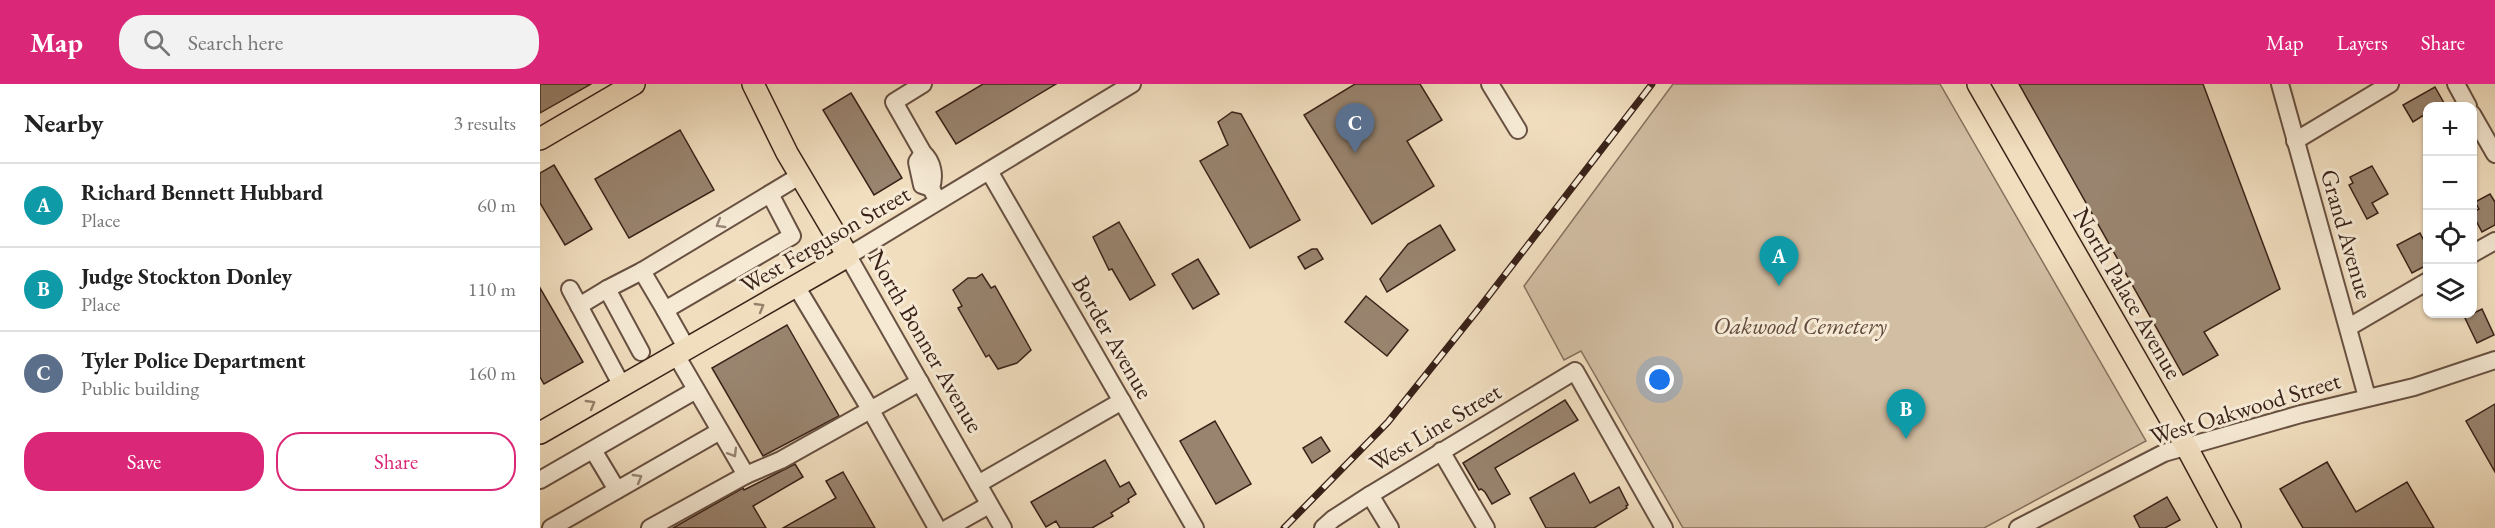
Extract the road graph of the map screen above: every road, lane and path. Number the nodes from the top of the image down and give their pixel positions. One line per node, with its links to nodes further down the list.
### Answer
1 (634, 84): 13 (main road)
2 (753, 84): 17 (main road, North Bonner Avenue)
3 (923, 84): 19 (street)
4 (1132, 84): 16 (street, West Ferguson Street)
5 (1490, 84): 12 (street)
6 (1978, 84): 42 (main road, North Palace Avenue)
7 (2280, 84): 14 (street, Grand Avenue)
8 (2390, 84): 14 (street)
9 (2456, 84): 10 (street)
10 (2466, 102)
11 (2477, 123): 15 (street)
12 (1518, 130)
13 (540, 139)
14 (2295, 141): 30 (street, Grand Avenue)
15 (2495, 154)
16 (988, 171): 19 (street, West Ferguson Street); 38 (street, Border Avenue)
17 (801, 175): 18 (street); 22 (main road, North Bonner Avenue)
18 (770, 194): 23 (street, one-way to 23); 29 (street)
19 (934, 195): 22 (street, West Ferguson Street)
20 (2495, 241): 21 (street)
21 (2477, 251)
22 (848, 256): 25 (main road, West Ferguson Street); 34 (street, North Bonner Avenue)
23 (642, 271): 27 (street); 29 (street)
24 (2423, 283): 30 (street)
25 (796, 286): 32 (main road, West Ferguson Street, one-way to 25); 39 (street)
26 (570, 289): 28 (street)
27 (607, 290): 28 (street); 31 (street)
28 (579, 306): 35 (street)
29 (665, 310): 32 (street)
30 (2349, 327): 37 (street, Grand Avenue)
31 (641, 352)
32 (681, 352): 35 (main road, West Ferguson Street); 36 (street)
33 (2495, 360): 37 (street, West Oakwood Street)
34 (920, 382): 39 (street); 47 (street, North Bonner Avenue)
35 (622, 386): 41 (main road, West Ferguson Street, one-way to 35)
36 (696, 390): 40 (street); 43 (street)
37 (2367, 397): 42 (street, West Oakwood Street)
38 (1122, 401): 47 (street); 57 (street, Border Avenue)
39 (870, 409): 45 (street); 54 (street)
40 (720, 432): 45 (street, one-way to 45); 48 (street, one-way to 40)
41 (540, 433)
42 (2187, 446): 61 (street, West Oakwood Street); 62 (main road, North Palace Avenue)
43 (593, 450): 46 (street); 48 (street)
44 (1441, 451): 49 (street, West Line Street); 51 (street, West Line Street); 60 (street)
45 (746, 475): 53 (street)
46 (540, 480)
47 (978, 484): 50 (street, North Bonner Avenue)
48 (617, 490): 52 (street)
49 (1370, 495): 58 (street, West Line Street); 59 (street)
50 (989, 505): 55 (street); 56 (street, North Bonner Avenue)
51 (1656, 525)
52 (551, 528)
53 (650, 528)
54 (937, 528)
55 (948, 528)
56 (1003, 528)
57 (1195, 528)
58 (1323, 528)
59 (1390, 528)
60 (1485, 528)
61 (2018, 528)
62 (2230, 528)

